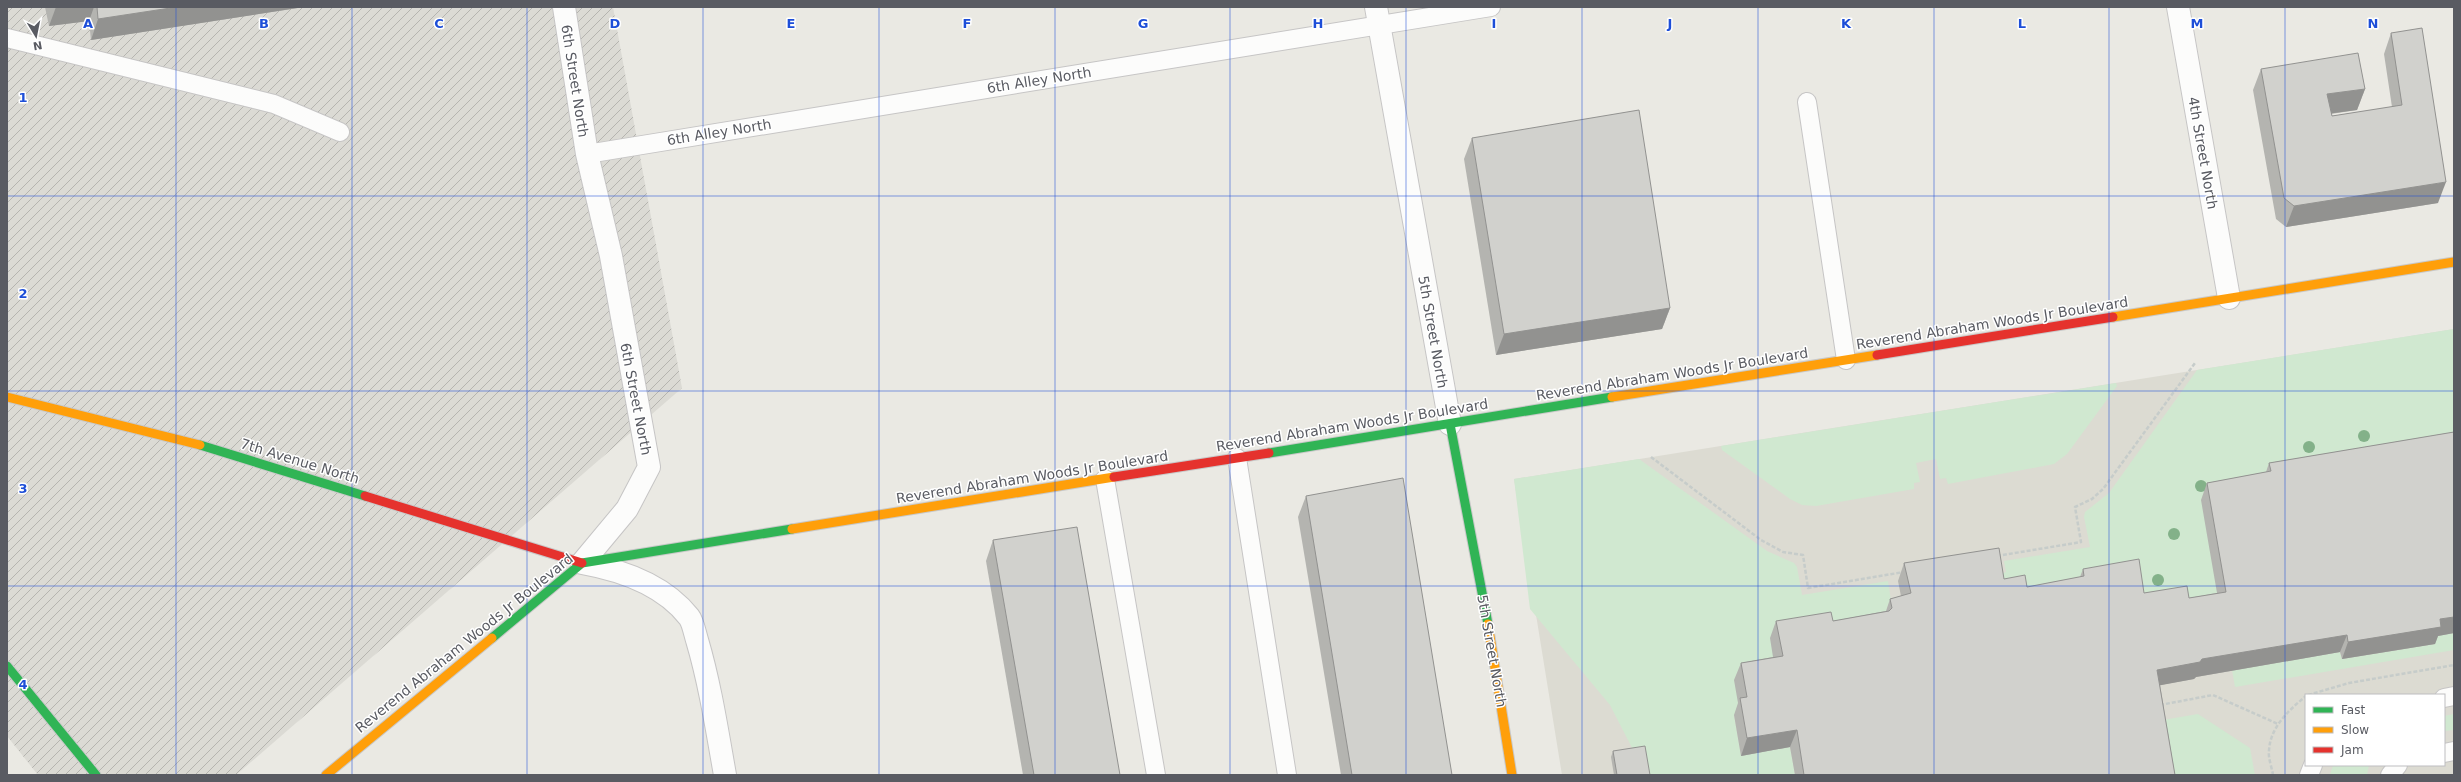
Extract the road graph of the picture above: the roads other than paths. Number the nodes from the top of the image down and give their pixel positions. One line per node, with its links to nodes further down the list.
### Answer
1 (564, 7): 8 (street, 6th Street North)
2 (1491, 7): 4 (lane, 6th Alley North)
3 (2178, 7): 10 (street, 4th Street North)
4 (1378, 16): 8 (lane, 6th Alley North); 13 (street, 5th Street North)
5 (7, 38): 7 (lane)
6 (1807, 102): 11 (lane)
7 (340, 132)
8 (587, 154): 16 (street, 6th Street North)
9 (2454, 262): 10 (main road, Reverend Abraham Woods Jr Boulevard)
10 (2229, 298): 11 (main road, Reverend Abraham Woods Jr Boulevard)
11 (1846, 360): 13 (main road, Reverend Abraham Woods Jr Boulevard)
12 (7, 397): 16 (main road, 7th Avenue North)
13 (1450, 424): 14 (main road, Reverend Abraham Woods Jr Boulevard); 24 (main road, 5th Street North)
14 (1237, 458): 15 (main road, Reverend Abraham Woods Jr Boulevard); 23 (lane)
15 (1105, 479): 16 (main road, Reverend Abraham Woods Jr Boulevard); 22 (lane)
16 (582, 563): 20 (main road, Reverend Abraham Woods Jr Boulevard); 21 (street)
17 (7, 666): 19 (main road)
18 (2397, 766): 25 (lane)
19 (96, 775)
20 (326, 775)
21 (725, 775)
22 (1156, 775)
23 (1287, 775)
24 (1512, 775)
25 (2390, 775)

